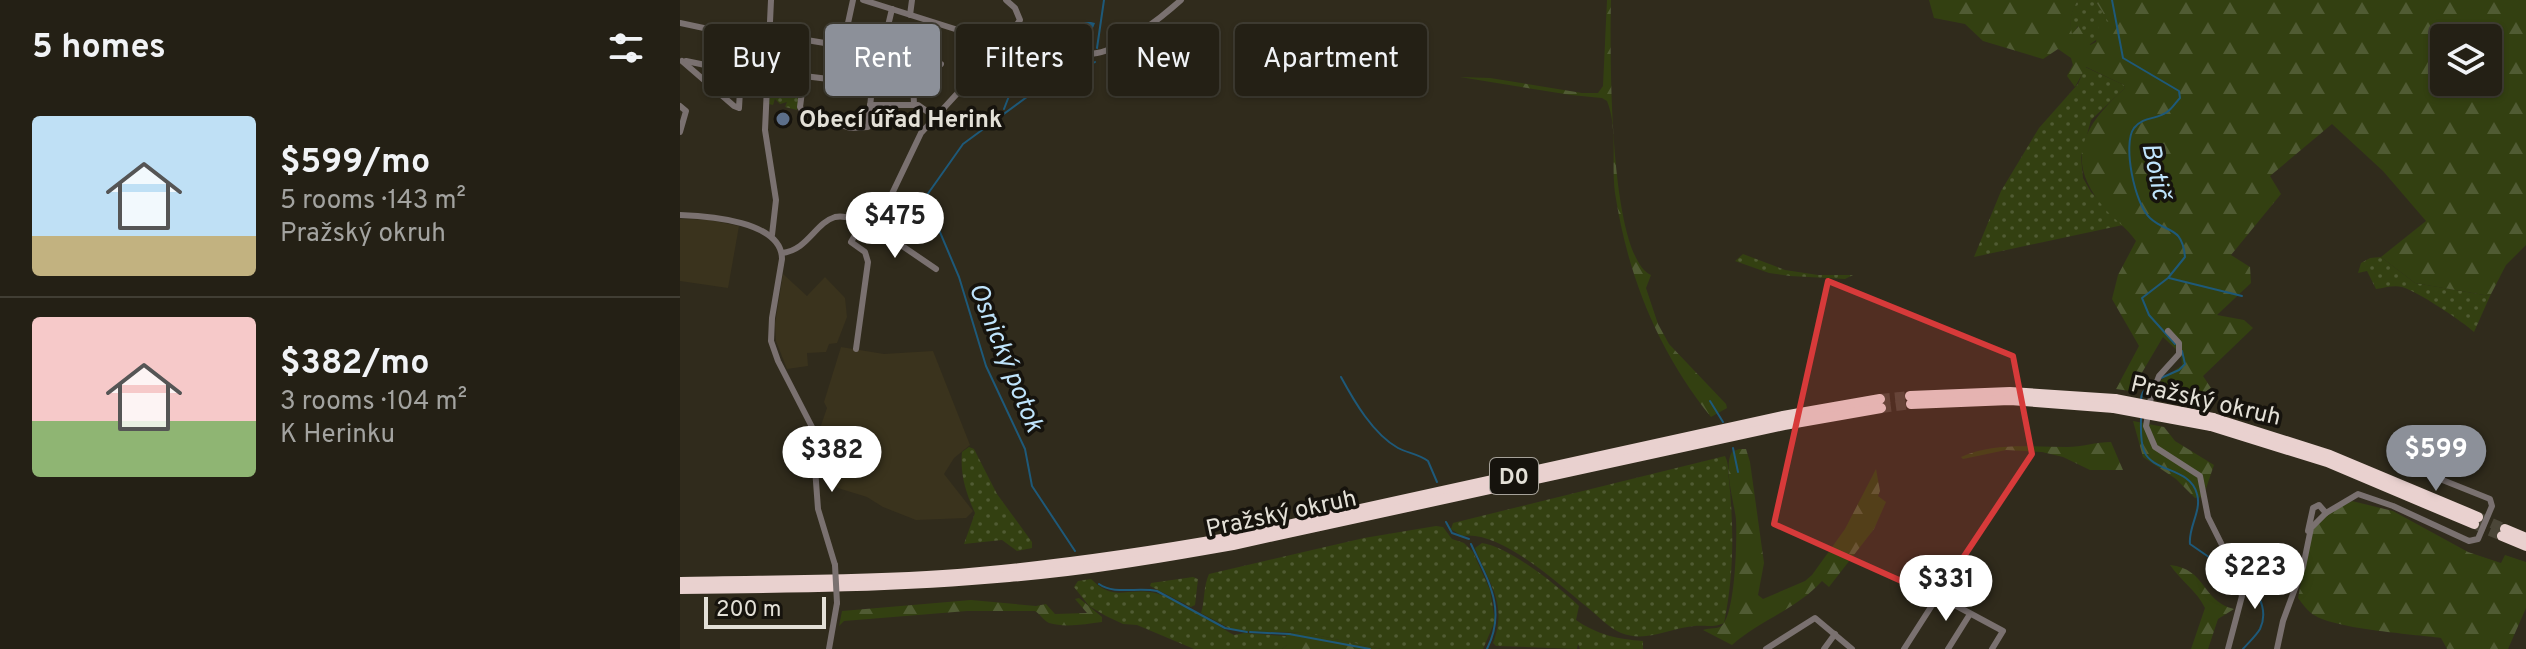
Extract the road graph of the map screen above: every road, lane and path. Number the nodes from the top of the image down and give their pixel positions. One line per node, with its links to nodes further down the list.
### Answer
1 (771, 0): 10 (street)
2 (853, 0): 14 (street)
3 (863, 0): 7 (street)
4 (912, 0): 8 (street)
5 (1006, 0): 12 (street)
6 (1181, 0): 15 (street)
7 (892, 9): 8 (street); 25 (street)
8 (910, 15): 11 (street)
9 (680, 23): 13 (street)
10 (770, 24)
11 (936, 24)
12 (1017, 24)
13 (704, 28)
14 (809, 40)
15 (1092, 53)
16 (681, 60): 17 (street); 18 (street)
17 (704, 65)
18 (704, 80)
19 (956, 94): 28 (street)
20 (722, 96): 21 (street)
21 (740, 96)
22 (767, 96): 35 (street)
23 (801, 96): 25 (street)
24 (914, 96): 26 (street)
25 (870, 105): 26 (street)
26 (914, 105): 28 (street)
27 (680, 106): 29 (street)
28 (935, 117): 30 (street)
29 (680, 132)
30 (889, 202): 33 (street); 34 (street)
31 (680, 215): 35 (street)
32 (862, 223): 33 (street); 36 (street); 39 (street)
33 (873, 226): 37 (street)
34 (923, 232)
35 (772, 235): 36 (street)
36 (782, 253): 53 (street, bridge)
37 (936, 269)
38 (2168, 331): 60 (street)
39 (856, 349)
40 (1911, 400): 44 (highway, Pražský okruh, bridge)
41 (1880, 404): 48 (highway, Pražský okruh / D0)
42 (2415, 462): 43 (street)
43 (2326, 513): 45 (street); 45 (street)
44 (2476, 521)
45 (2308, 535): 61 (street)
46 (2526, 538): 47 (highway)
47 (2526, 546)
48 (1045, 570): 49 (highway, Pražský okruh / D0); 50 (highway, Pražský okruh / D0)
49 (680, 582)
50 (680, 589)
51 (1970, 614): 57 (street); 58 (street); 59 (street)
52 (1835, 634): 54 (street); 55 (street); 56 (street)
53 (829, 649)
54 (1766, 649)
55 (1824, 649)
56 (1852, 649)
57 (1904, 649)
58 (1948, 649)
59 (1992, 649)
60 (2228, 649)
61 (2277, 649)

